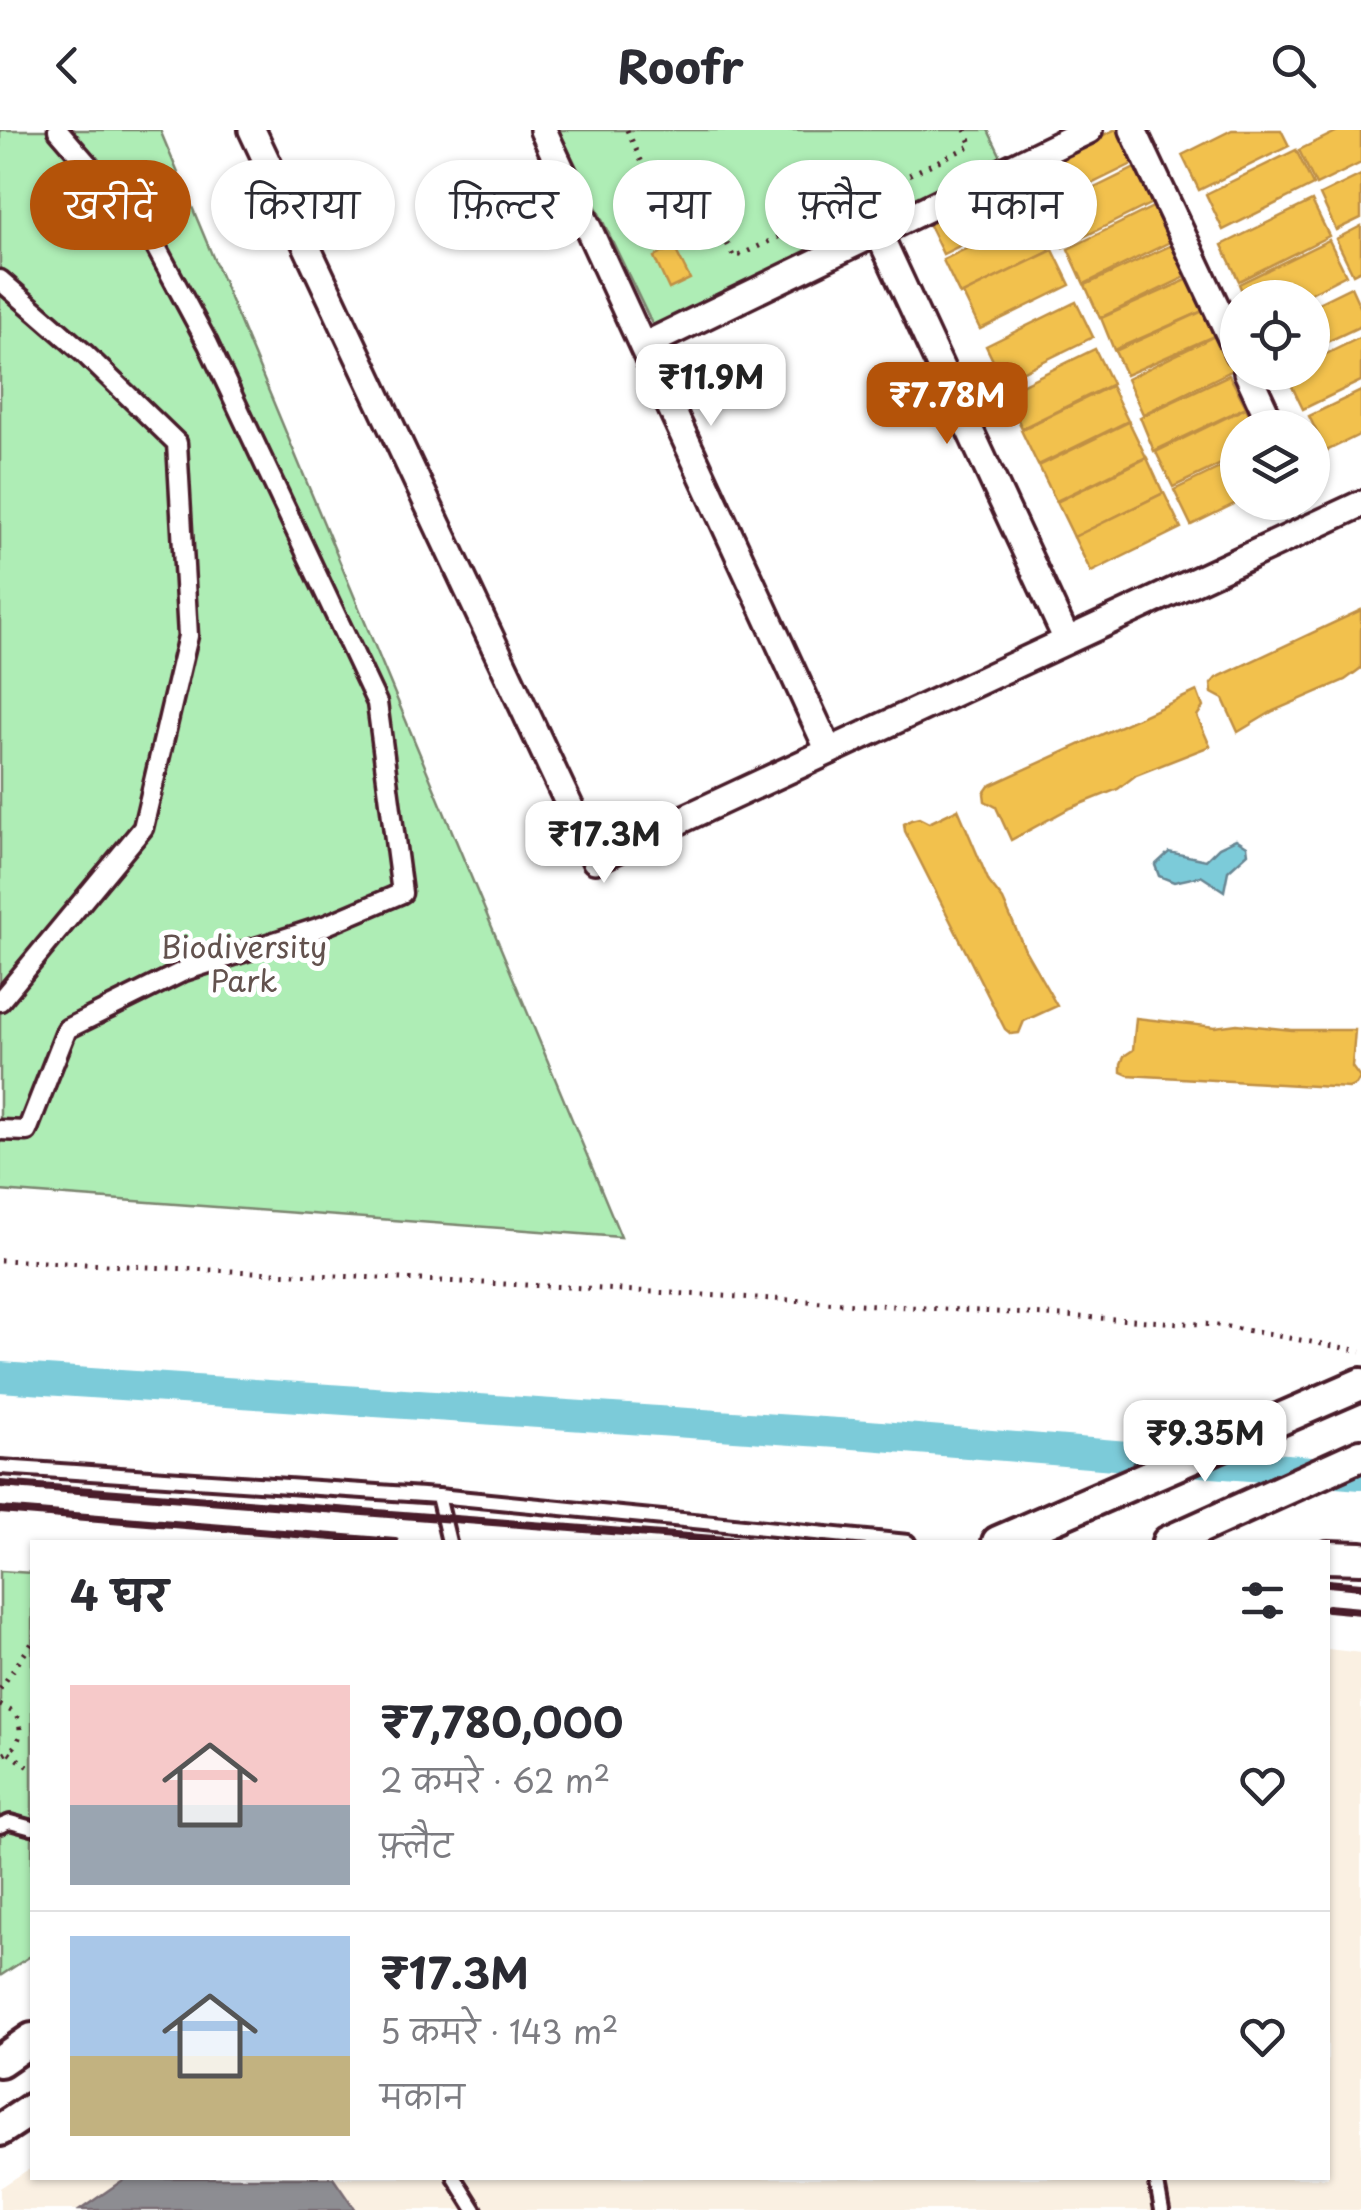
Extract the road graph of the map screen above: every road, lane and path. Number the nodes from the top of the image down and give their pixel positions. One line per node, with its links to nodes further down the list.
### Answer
1 (58, 130): 20 (street)
2 (252, 130): 18 (street)
3 (544, 130): 13 (street)
4 (626, 130): 5 (path)
5 (965, 130)
6 (1090, 130): 8 (street)
7 (1132, 130): 12 (street)
8 (915, 214)
9 (841, 250): 13 (street)
10 (886, 250): 17 (street)
11 (0, 280): 19 (street)
12 (1220, 315)
13 (643, 346): 18 (street)
14 (1361, 504): 15 (street)
15 (1330, 510)
16 (1299, 520): 17 (street)
17 (1066, 640): 18 (street)
18 (830, 751)
19 (0, 1001)
20 (0, 1130)
21 (0, 1260): 22 (path)
22 (1361, 1352)
23 (1361, 1384): 27 (street)
24 (1361, 1455): 28 (street)
25 (0, 1467): 26 (lane)
26 (438, 1496): 29 (lane); 30 (lane)
27 (1011, 1537)
28 (1176, 1539)
29 (449, 1540)
30 (888, 1540)
31 (1330, 1556): 32 (street)
32 (1361, 1558)
33 (30, 1646): 34 (path)
34 (0, 1689)
35 (0, 1705): 36 (path)
36 (9, 1752): 37 (path); 38 (path)
37 (0, 1756)
38 (30, 1768)
39 (0, 1826): 40 (lane)
40 (30, 1827)
41 (30, 2041): 42 (street)
42 (0, 2061)
43 (30, 2110): 44 (street)
44 (0, 2130)
45 (456, 2180): 47 (lane)
46 (1156, 2180): 48 (lane)
47 (475, 2210)
48 (1162, 2210)

